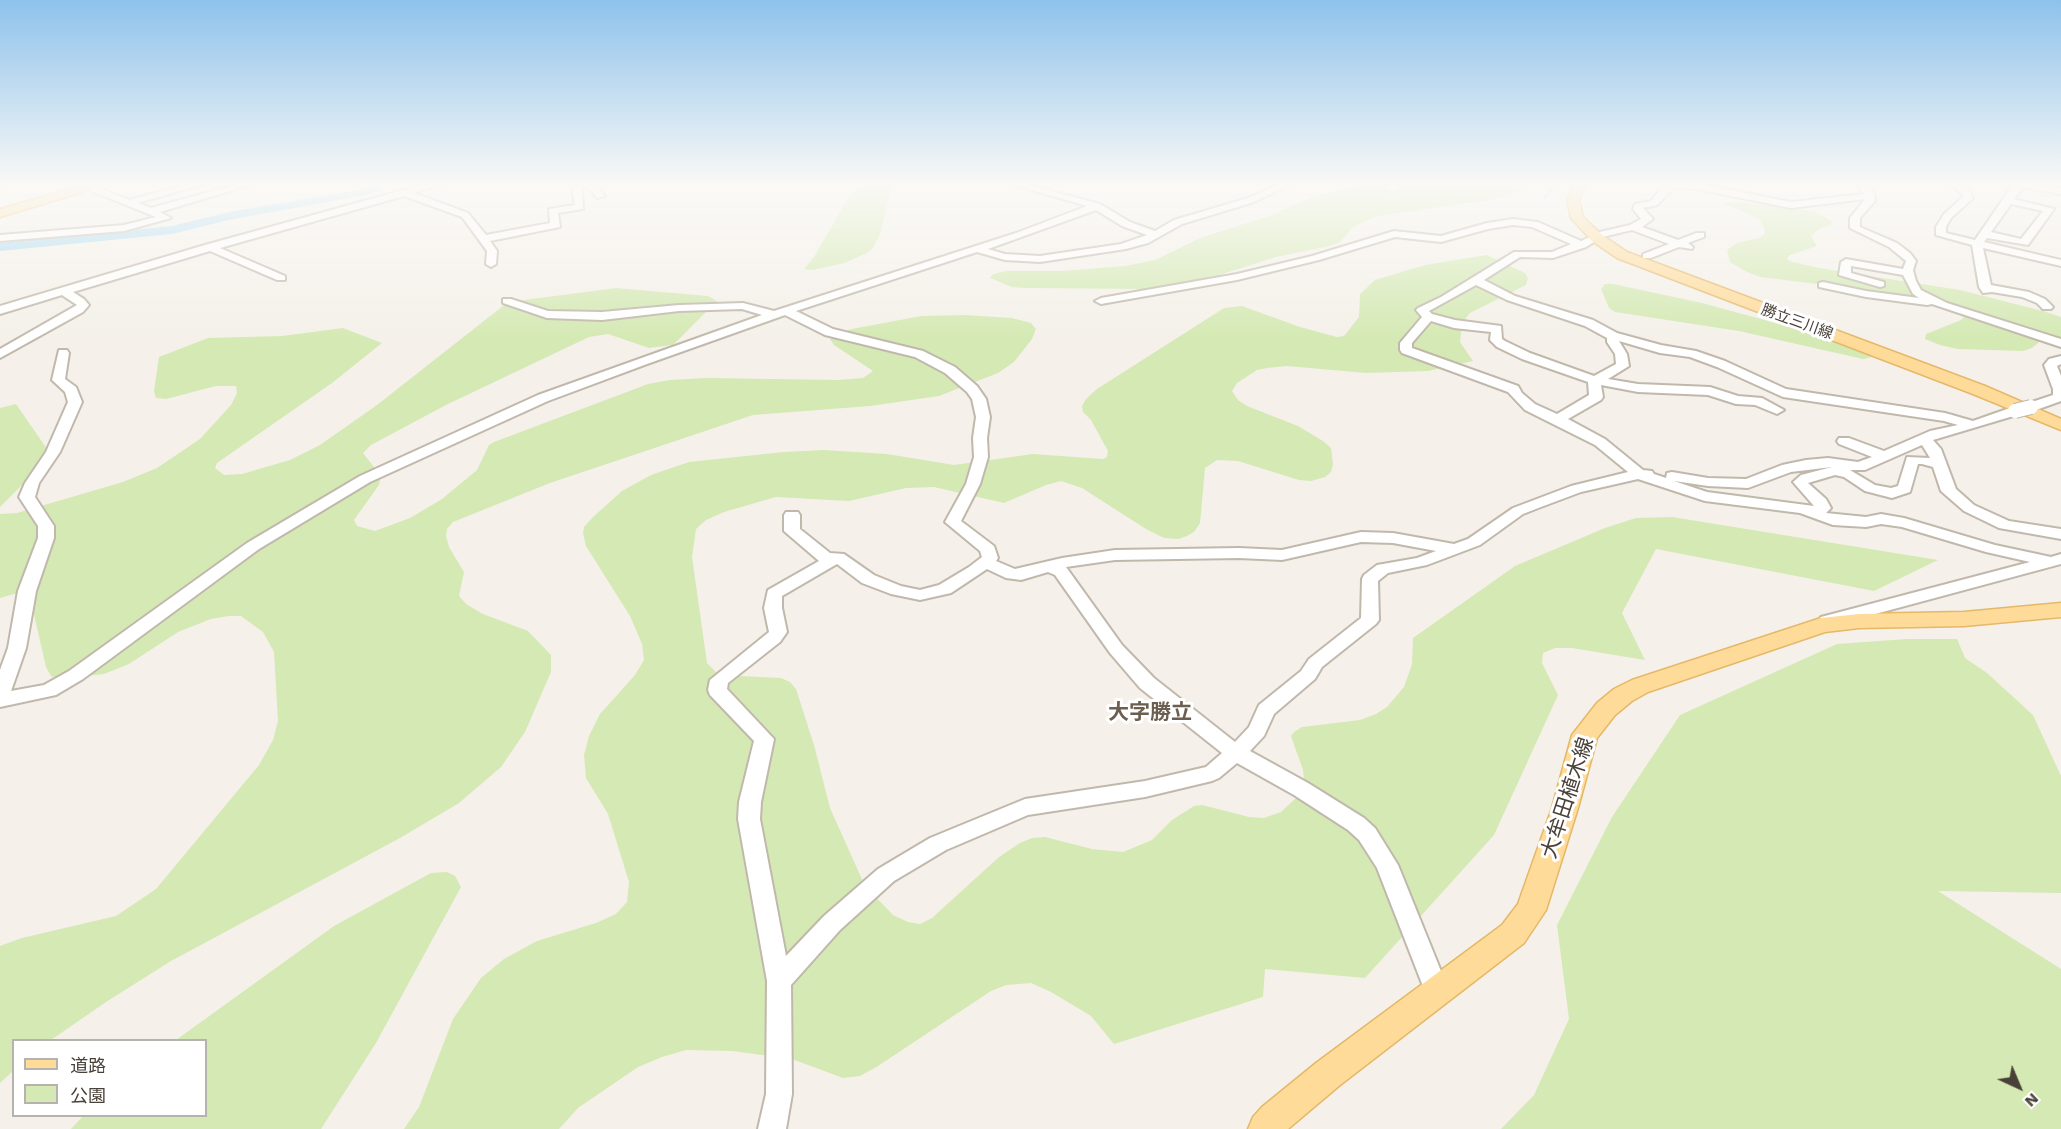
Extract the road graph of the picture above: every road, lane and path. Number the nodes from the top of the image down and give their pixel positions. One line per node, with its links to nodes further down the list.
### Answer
1 (19, 236): 20 (street)
2 (250, 236): 25 (street)
3 (481, 236): 21 (street)
4 (500, 236): 21 (street)
5 (1013, 236): 26 (street)
6 (1152, 236): 26 (street)
7 (1388, 236): 38 (street)
8 (1410, 236): 9 (street)
9 (1452, 236)
10 (1561, 236): 23 (street)
11 (1601, 236): 19 (street)
12 (1657, 236): 24 (street)
13 (1699, 236): 24 (street)
14 (1871, 236): 30 (street)
15 (1944, 236): 22 (street)
16 (1983, 236): 22 (street)
17 (1991, 236): 18 (street)
18 (2029, 236)
19 (1596, 237): 23 (street); 56 (main road, 勝立三川線)
20 (0, 238)
21 (483, 239): 29 (street)
22 (1977, 244): 28 (street); 41 (street)
23 (1582, 245): 32 (street)
24 (1683, 245): 27 (street)
25 (210, 247): 31 (street); 35 (street)
26 (976, 249): 43 (street)
27 (1647, 256)
28 (2061, 263)
29 (491, 264)
30 (1909, 273): 33 (street); 39 (street)
31 (281, 278)
32 (1477, 280): 44 (street); 45 (street)
33 (1880, 284)
34 (1823, 285): 39 (street)
35 (63, 291): 40 (street); 48 (street)
36 (0, 299): 40 (street)
37 (507, 301): 43 (street)
38 (1101, 301)
39 (1943, 305): 46 (street)
40 (13, 306): 42 (street)
41 (2047, 307)
42 (0, 310)
43 (780, 313): 68 (street); 72 (street)
44 (1428, 317): 50 (street); 54 (street)
45 (1613, 336): 50 (street); 51 (street)
46 (2061, 343)
47 (63, 353): 72 (street)
48 (0, 354)
49 (2061, 360): 55 (street, bridge)
50 (1594, 380): 52 (street); 54 (street)
51 (1783, 393): 52 (street); 55 (street)
52 (1757, 401): 53 (street)
53 (1777, 410)
54 (1558, 418): 61 (street)
55 (1973, 425): 57 (street)
56 (2061, 425)
57 (1924, 440): 59 (street); 60 (street)
58 (1844, 441): 59 (street)
59 (1883, 456): 61 (street)
60 (1938, 464): 62 (street); 64 (street)
61 (1639, 474): 62 (street); 65 (street)
62 (1792, 507): 67 (street)
63 (792, 515): 66 (street)
64 (2061, 534)
65 (1455, 549): 69 (street); 73 (street)
66 (838, 557): 68 (street); 74 (street)
67 (2056, 560): 71 (street)
68 (986, 563): 69 (street)
69 (1048, 567): 73 (street)
70 (2061, 610): 71 (main road, 大牟田植木線)
71 (1794, 636): 75 (main road, 大牟田植木線)
72 (0, 698)
73 (1236, 753): 74 (street); 75 (street)
74 (779, 981): 76 (street)
75 (1437, 991): 77 (main road, 大牟田植木線)
76 (772, 1129)
77 (1265, 1129)

